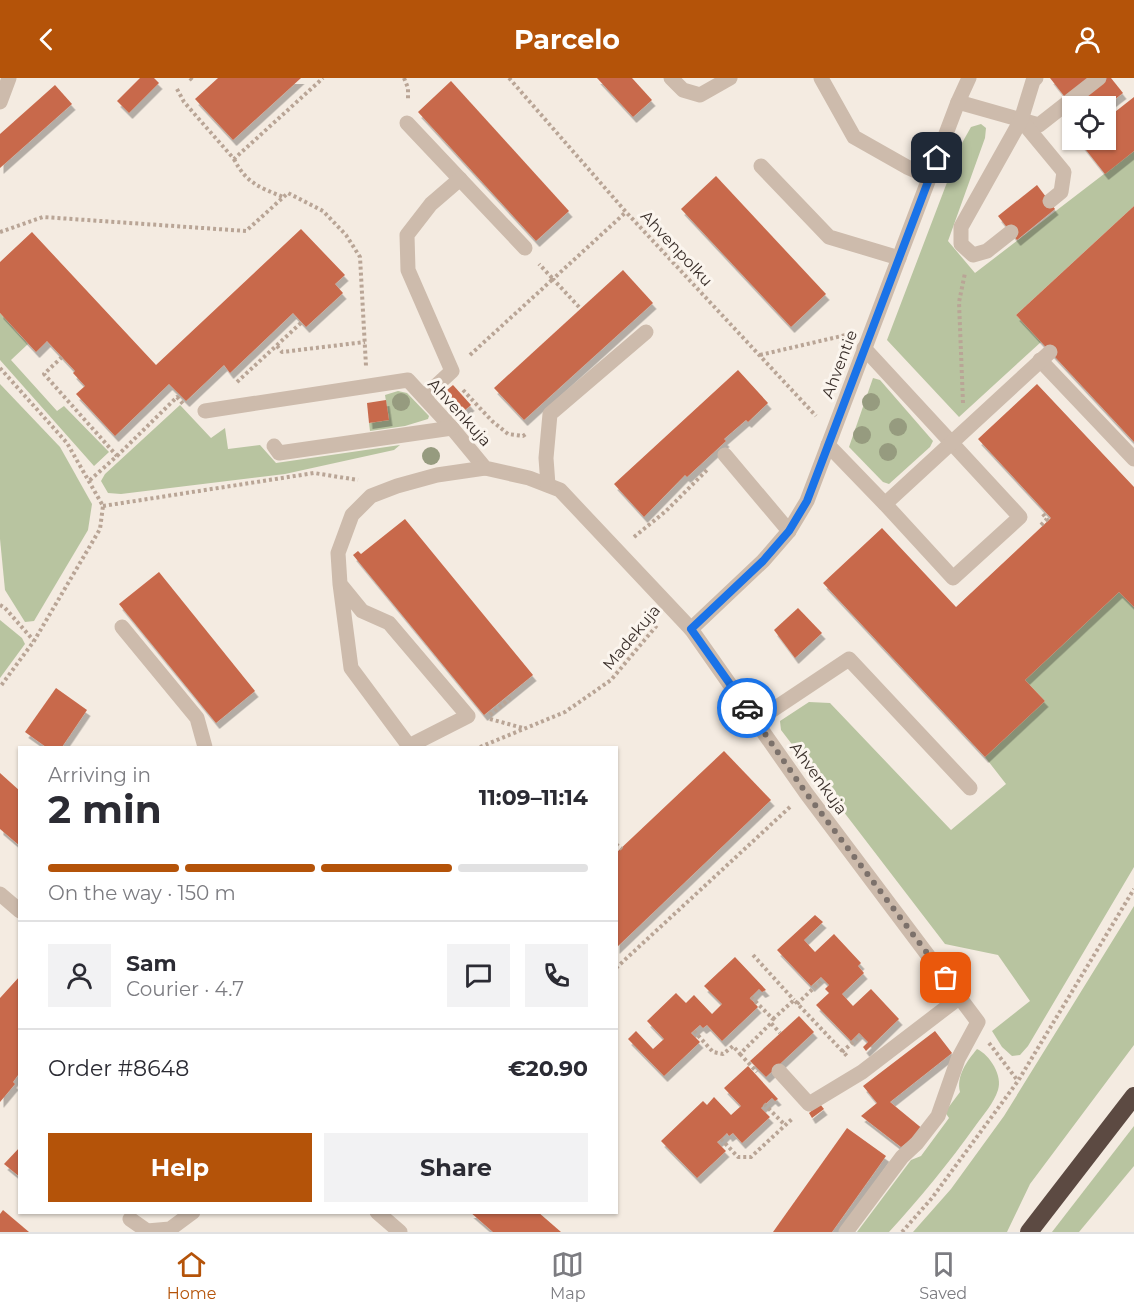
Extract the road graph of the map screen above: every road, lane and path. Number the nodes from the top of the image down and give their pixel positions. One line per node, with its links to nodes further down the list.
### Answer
1 (9, 78): 11 (street)
2 (323, 78): 15 (path)
3 (508, 78): 21 (path, Ahvenpolku)
4 (671, 78): 5 (street)
5 (729, 78)
6 (822, 78): 17 (street)
7 (969, 78): 12 (street, Ahventie)
8 (1036, 78): 13 (street)
9 (1100, 78): 13 (street)
10 (177, 89): 15 (path)
11 (0, 102)
12 (958, 102): 13 (street); 17 (street, Ahventie)
13 (1021, 120): 20 (street); 25 (street)
14 (407, 123): 18 (street)
15 (234, 159): 19 (path)
16 (761, 166): 26 (street)
17 (930, 177): 26 (street, Ahventie)
18 (459, 179): 24 (street); 38 (street)
19 (283, 197): 22 (path); 31 (path)
20 (1050, 201)
21 (626, 212): 27 (path); 35 (path, Ahvenpolku)
22 (0, 232)
23 (1011, 232): 25 (street)
24 (525, 248): 27 (path)
25 (973, 255): 47 (path)
26 (899, 258): 34 (street, Ahventie)
27 (553, 279): 28 (path); 38 (path)
28 (579, 307)
29 (302, 322): 33 (path)
30 (646, 332): 45 (street)
31 (365, 342): 33 (path); 40 (path)
32 (846, 344): 35 (path)
33 (277, 346): 39 (path)
34 (864, 348): 48 (street); 49 (street, Ahventie)
35 (760, 355): 43 (path, Ahvenpolku)
36 (62, 357): 52 (path)
37 (0, 368): 55 (path)
38 (452, 371): 42 (street); 45 (path)
39 (236, 384)
40 (367, 388): 42 (street, Ahvenkuja); 44 (street)
41 (177, 397): 52 (path)
42 (424, 397): 46 (street, Ahvenkuja)
43 (822, 407)
44 (206, 411)
45 (550, 414): 56 (street)
46 (452, 428): 50 (street); 54 (street, Ahvenkuja)
47 (964, 431): 48 (street); 53 (street)
48 (952, 442): 58 (street); 58 (street)
49 (828, 445): 58 (street); 62 (street, Ahventie)
50 (274, 446)
51 (725, 454): 62 (street); 63 (path)
52 (117, 456): 55 (path)
53 (1134, 459)
54 (485, 468): 56 (street, Ahvenkuja); 57 (street, Ahvenkuja)
55 (89, 482): 59 (path)
56 (548, 485): 63 (street, Ahvenkuja)
57 (397, 486): 59 (path); 64 (street, Ahvenkuja)
58 (885, 504)
59 (103, 507): 69 (path)
60 (1040, 511): 61 (path)
61 (1038, 527)
62 (789, 531): 68 (street, Ahventie)
63 (617, 551): 66 (street, Ahvenkuja)
64 (340, 584): 64 (street, Ahvenkuja)
65 (0, 605): 69 (path)
66 (671, 608): 68 (street, Ahvenkuja); 73 (path, Madekuja)
67 (122, 627): 74 (street)
68 (691, 629): 72 (street, Ahvenkuja)
69 (34, 642): 70 (path)
70 (0, 687)
71 (507, 696): 73 (path)
72 (756, 721): 76 (street); 77 (street, Ahvenkuja)
73 (524, 728): 75 (path, Madekuja)
74 (205, 746)
75 (482, 746)
76 (970, 789)
77 (806, 793): 84 (path); 87 (street, Ahvenkuja)
78 (618, 846): 79 (path)
79 (622, 849)
80 (1134, 888): 97 (path)
81 (0, 894): 82 (street)
82 (18, 909)
83 (753, 954): 88 (path)
84 (618, 966)
85 (823, 979): 88 (path)
86 (751, 997): 89 (path)
87 (960, 997): 90 (street, Ahvenkuja); 96 (street)
88 (796, 1002): 89 (path); 94 (path)
89 (772, 1022): 91 (path); 92 (path)
90 (978, 1022): 97 (path); 107 (street)
91 (694, 1031)
92 (780, 1033)
93 (861, 1035): 94 (path)
94 (842, 1052): 96 (path)
95 (779, 1071): 100 (street)
96 (862, 1072): 100 (street)
97 (1018, 1081): 108 (path)
98 (1134, 1096): 109 (highway)
99 (764, 1104): 101 (path)
100 (809, 1104): 101 (path)
101 (785, 1125): 102 (path)
102 (721, 1139)
103 (190, 1214): 105 (street)
104 (379, 1214): 106 (street)
105 (130, 1220)
106 (400, 1232)
107 (846, 1232)
108 (902, 1232)
109 (1029, 1232)

